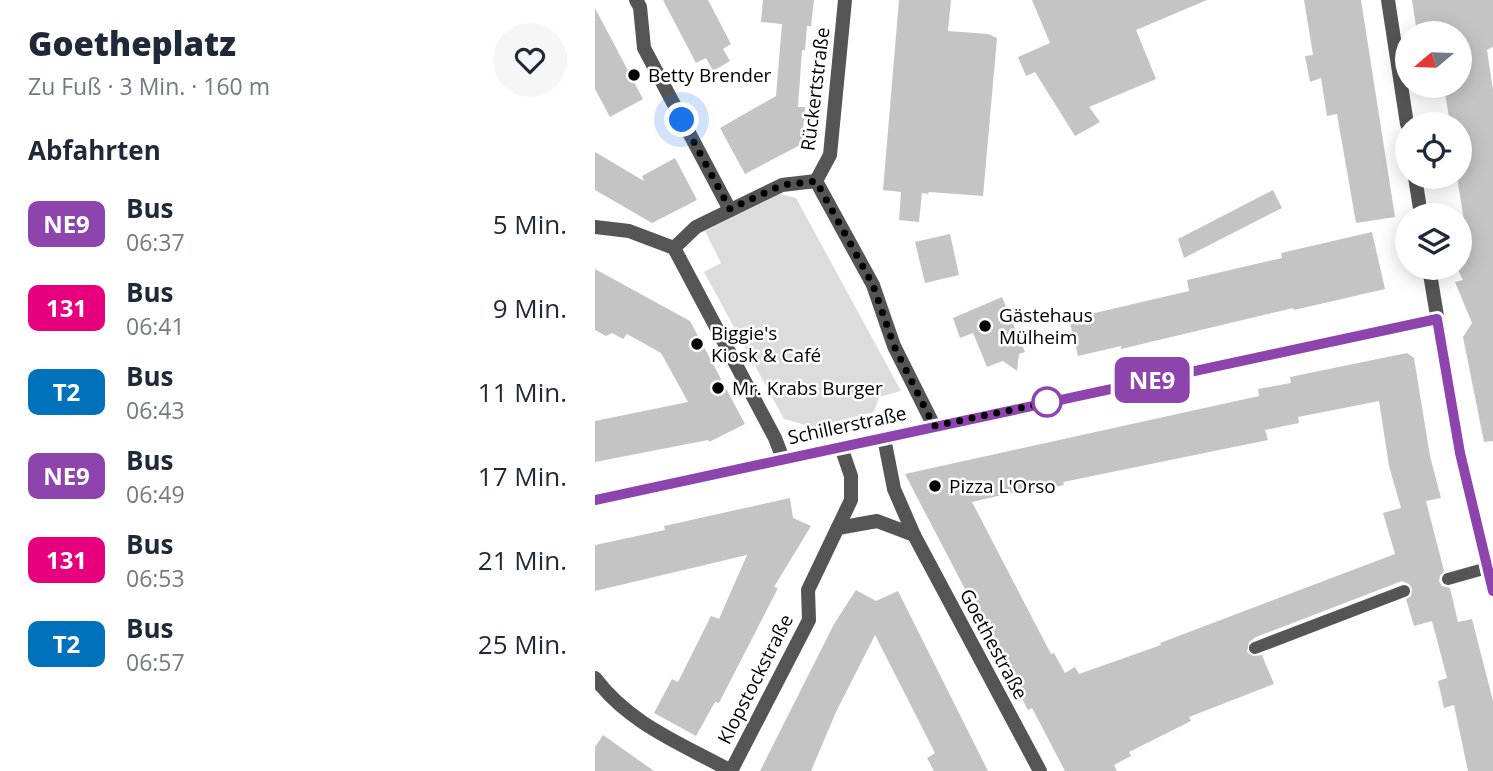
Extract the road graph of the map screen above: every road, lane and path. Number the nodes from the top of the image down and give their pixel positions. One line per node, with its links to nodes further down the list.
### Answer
1 (636, 0): 6 (street)
2 (845, 0): 5 (street, Rückertstraße)
3 (1388, 0): 4 (street)
4 (1405, 112)
5 (816, 181): 6 (street); 11 (street)
6 (730, 209): 8 (street)
7 (595, 227): 8 (street)
8 (674, 248): 14 (street)
9 (1431, 280): 10 (street)
10 (1437, 319): 11 (street, Schillerstraße); 18 (street)
11 (934, 426): 12 (street, Schillerstraße)
12 (884, 438): 13 (street, Schillerstraße); 17 (street, Goethestraße)
13 (841, 447): 14 (street, Schillerstraße); 16 (street, Klopstockstraße)
14 (783, 459): 15 (street, Schillerstraße)
15 (595, 500)
16 (838, 528): 17 (street); 24 (street, Klopstockstraße)
17 (914, 535): 25 (street, Goethestraße)
18 (1487, 568): 19 (lane); 21 (street)
19 (1448, 579)
20 (1404, 591): 22 (lane)
21 (1493, 591)
22 (1255, 648)
23 (595, 678): 24 (street)
24 (731, 771)
25 (1040, 771)

